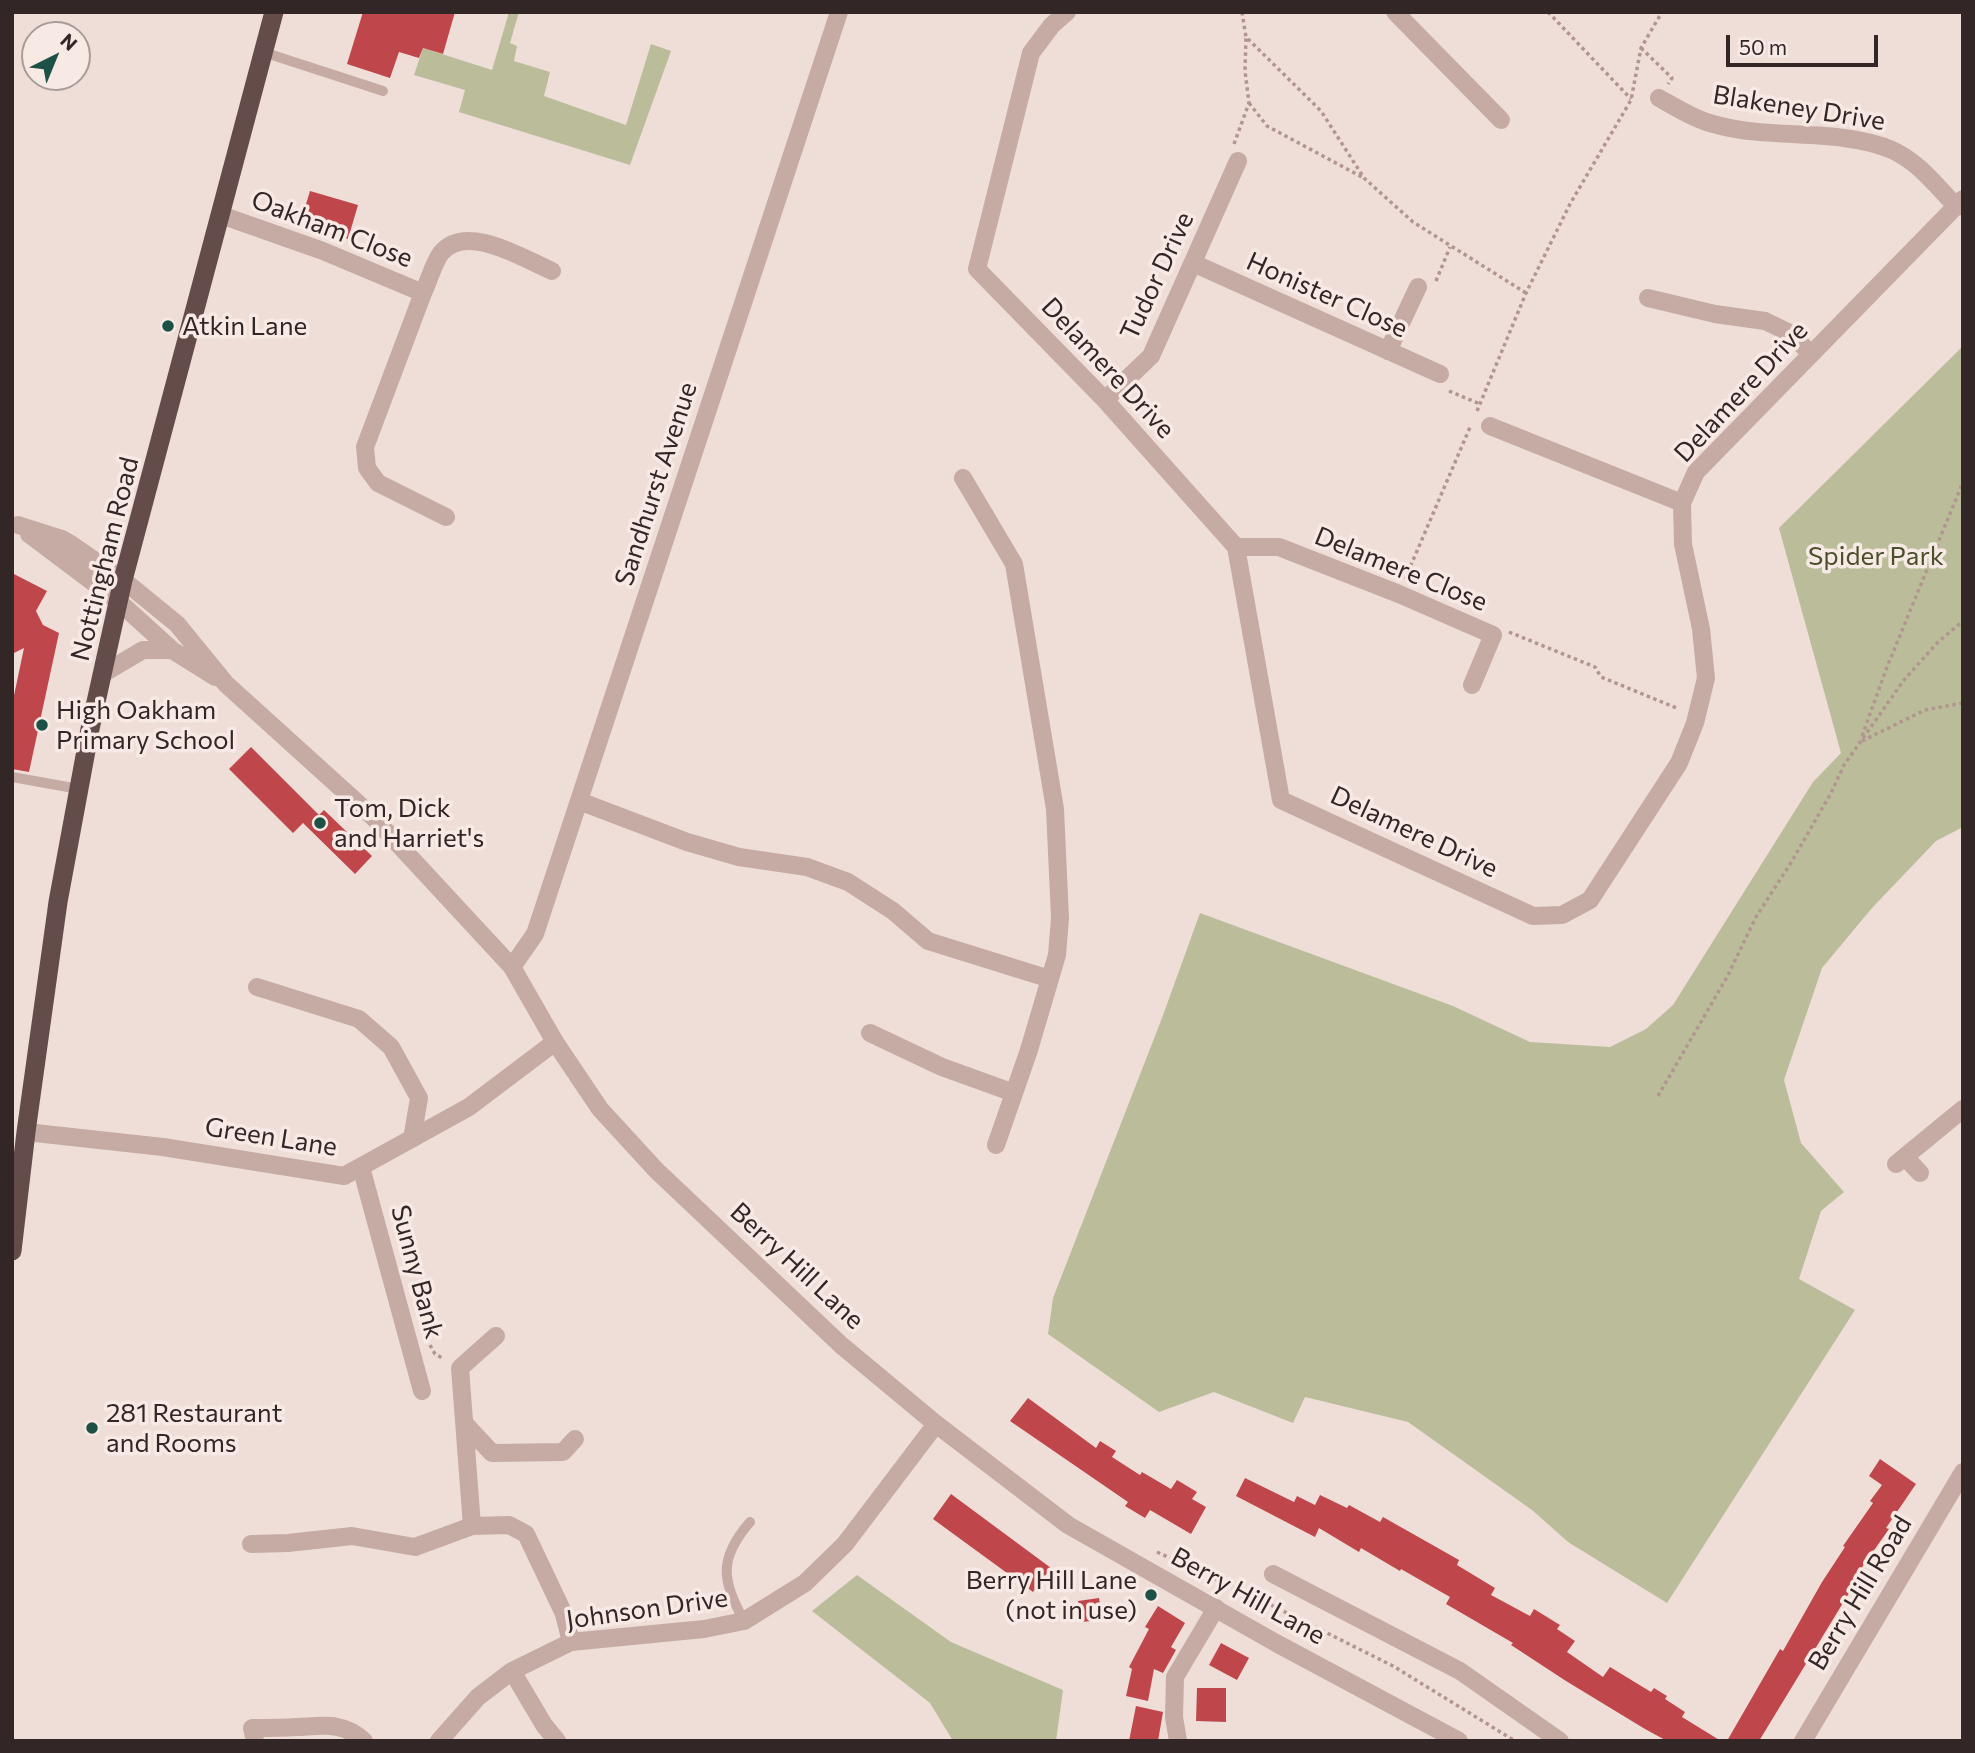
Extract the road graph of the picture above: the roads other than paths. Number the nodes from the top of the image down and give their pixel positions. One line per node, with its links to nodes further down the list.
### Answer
1 (274, 12): 5 (highway, Nottingham Road)
2 (839, 12): 35 (street, Sandhurst Avenue)
3 (1067, 12): 20 (street, Delamere Drive)
4 (1395, 12): 8 (street)
5 (263, 52): 6 (lane); 11 (highway, Nottingham Road)
6 (383, 91)
7 (1658, 98): 10 (street, Blakeney Drive)
8 (1501, 120)
9 (1238, 161): 12 (street, Tudor Drive)
10 (1960, 203): 18 (street, Delamere Drive)
11 (221, 215): 15 (street, Oakham Close); 27 (highway, Nottingham Road)
12 (1193, 263): 17 (street, Honister Close); 20 (street, Tudor Drive)
13 (552, 271): 15 (street, Oakham Close)
14 (1418, 286): 17 (street)
15 (423, 293): 24 (street, Oakham Close)
16 (1648, 298): 18 (street)
17 (1388, 351): 19 (street, Honister Close)
18 (1811, 354): 23 (street, Delamere Drive)
19 (1440, 374)
20 (1104, 400): 26 (street, Delamere Drive)
21 (1490, 426): 23 (street)
22 (963, 478): 37 (street)
23 (1682, 503): 26 (street, Delamere Drive)
24 (446, 517)
25 (15, 524): 27 (street); 28 (street)
26 (1236, 547): 32 (street, Delamere Close)
27 (123, 580): 28 (highway, Nottingham Road); 31 (street, Berry Hill Lane)
28 (118, 601): 29 (street, Berry Hill Lane); 30 (highway, Nottingham Road)
29 (172, 650): 30 (street); 31 (street, Berry Hill Lane)
30 (104, 673): 34 (highway, Nottingham Road)
31 (226, 684): 36 (street, Berry Hill Lane)
32 (1472, 685)
33 (12, 777): 34 (lane)
34 (79, 789): 43 (highway, Nottingham Road)
35 (579, 801): 36 (street, Sandhurst Avenue); 37 (street)
36 (512, 967): 40 (street, Berry Hill Lane)
37 (1050, 979): 41 (street)
38 (257, 987): 44 (street)
39 (870, 1033): 41 (street)
40 (555, 1042): 44 (street, Green Lane); 52 (street, Berry Hill Lane)
41 (1014, 1093): 45 (street)
42 (1963, 1109): 47 (street)
43 (26, 1132): 46 (street, Green Lane); 48 (highway, Nottingham Road)
44 (412, 1139): 46 (street, Green Lane)
45 (996, 1144)
46 (362, 1167): 50 (street, Sunny Bank)
47 (1920, 1173)
48 (12, 1251)
49 (496, 1336): 51 (street)
50 (422, 1391)
51 (465, 1424): 53 (street); 56 (street)
52 (936, 1424): 59 (street, Berry Hill Lane); 60 (street, Johnson Drive)
53 (575, 1439)
54 (1963, 1472): 70 (street, Berry Hill Road)
55 (750, 1522): 60 (lane)
56 (472, 1526): 57 (street); 61 (street)
57 (251, 1544)
58 (1273, 1574): 69 (street)
59 (1216, 1608): 67 (street); 68 (street, Berry Hill Lane)
60 (744, 1621): 61 (street, Johnson Drive)
61 (570, 1642): 62 (street, Johnson Drive)
62 (512, 1671): 65 (street, Johnson Drive); 66 (street)
63 (256, 1741): 64 (street)
64 (364, 1741)
65 (439, 1741)
66 (557, 1741)
67 (1178, 1741)
68 (1459, 1741)
69 (1560, 1741)
70 (1803, 1741)

